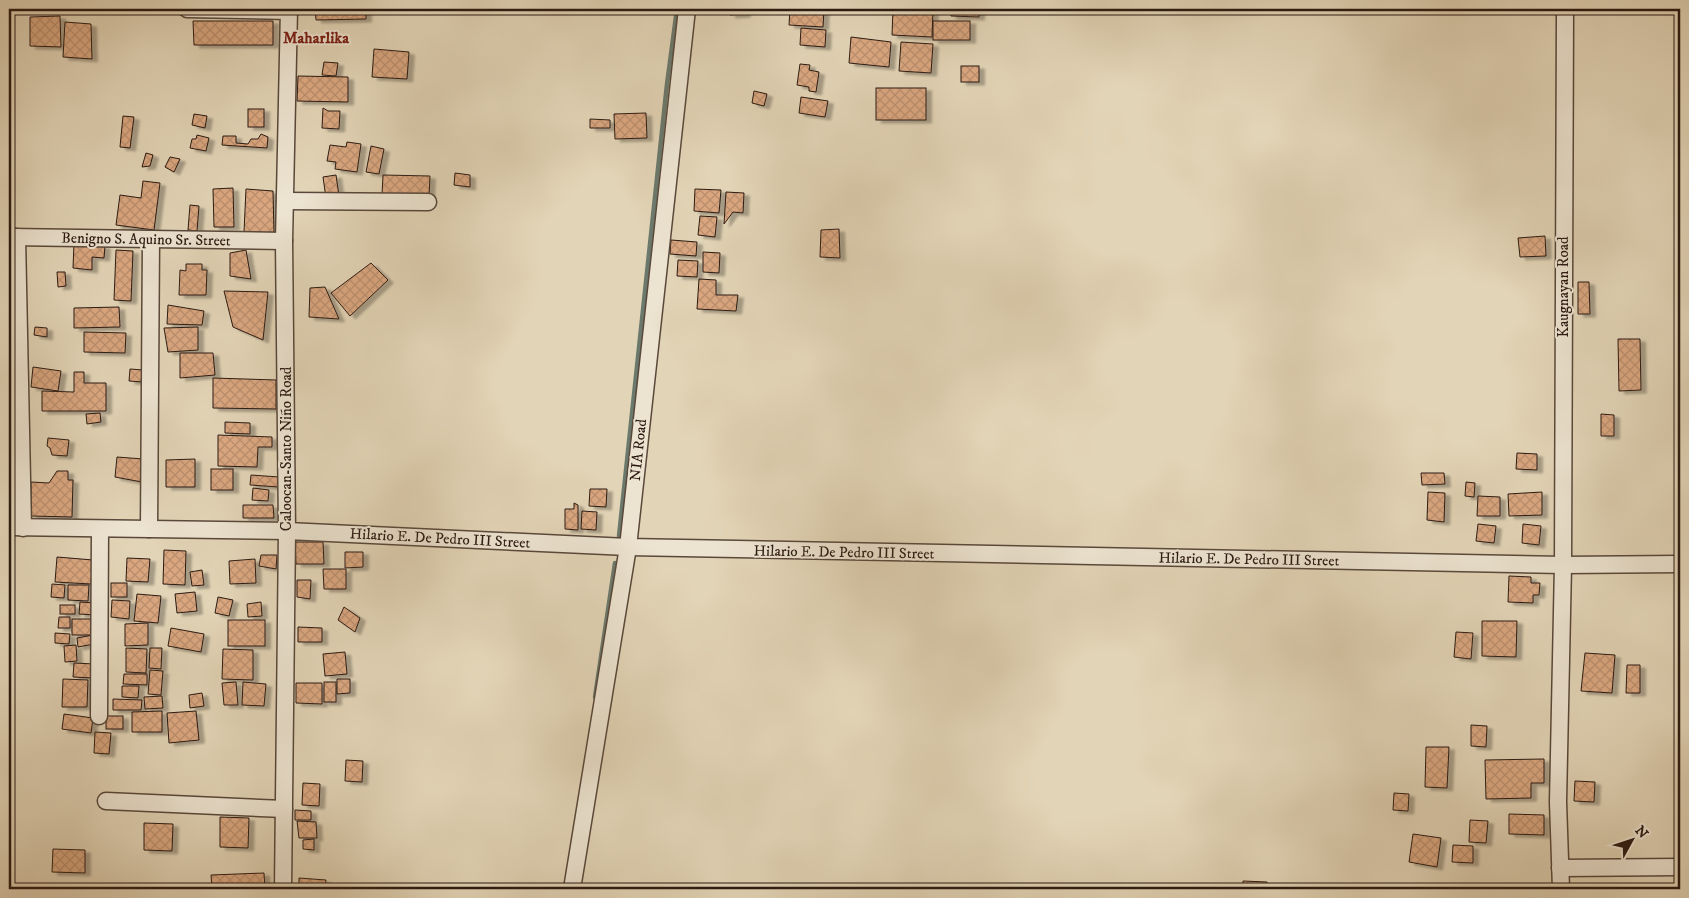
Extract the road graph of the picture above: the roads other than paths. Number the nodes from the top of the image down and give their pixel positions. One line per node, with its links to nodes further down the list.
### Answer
1 (187, 9): 4 (street)
2 (687, 9): 14 (street, NIA Road)
3 (1565, 9): 15 (street, Kaugnayan Road)
4 (289, 10): 5 (street, Caloocan-Santo Niño Road)
5 (285, 201): 6 (street); 9 (street, Caloocan-Santo Niño Road)
6 (428, 202)
7 (13, 237): 8 (street, Benigno S. Aquino Sr. Street); 10 (street)
8 (151, 239): 9 (street, Benigno S. Aquino Sr. Street); 12 (street)
9 (284, 240): 13 (street, Caloocan-Santo Niño Road)
10 (16, 528): 11 (street, Hilario E. De Pedro III Street)
11 (100, 529): 12 (street, Hilario E. De Pedro III Street); 17 (street)
12 (149, 529): 13 (street, Hilario E. De Pedro III Street)
13 (287, 531): 14 (street, Hilario E. De Pedro III Street); 19 (street, Caloocan-Santo Niño Road)
14 (628, 547): 15 (street, Hilario E. De Pedro III Street); 23 (street, NIA Road)
15 (1563, 564): 16 (street, Hilario E. De Pedro III Street); 21 (street, Kaugnayan Road)
16 (1680, 564)
17 (99, 716)
18 (106, 801): 19 (street)
19 (284, 809): 22 (street, Caloocan-Santo Niño Road)
20 (1680, 867): 21 (street)
21 (1560, 868): 24 (street, Kaugnayan Road)
22 (283, 889)
23 (572, 889)
24 (1561, 889)

